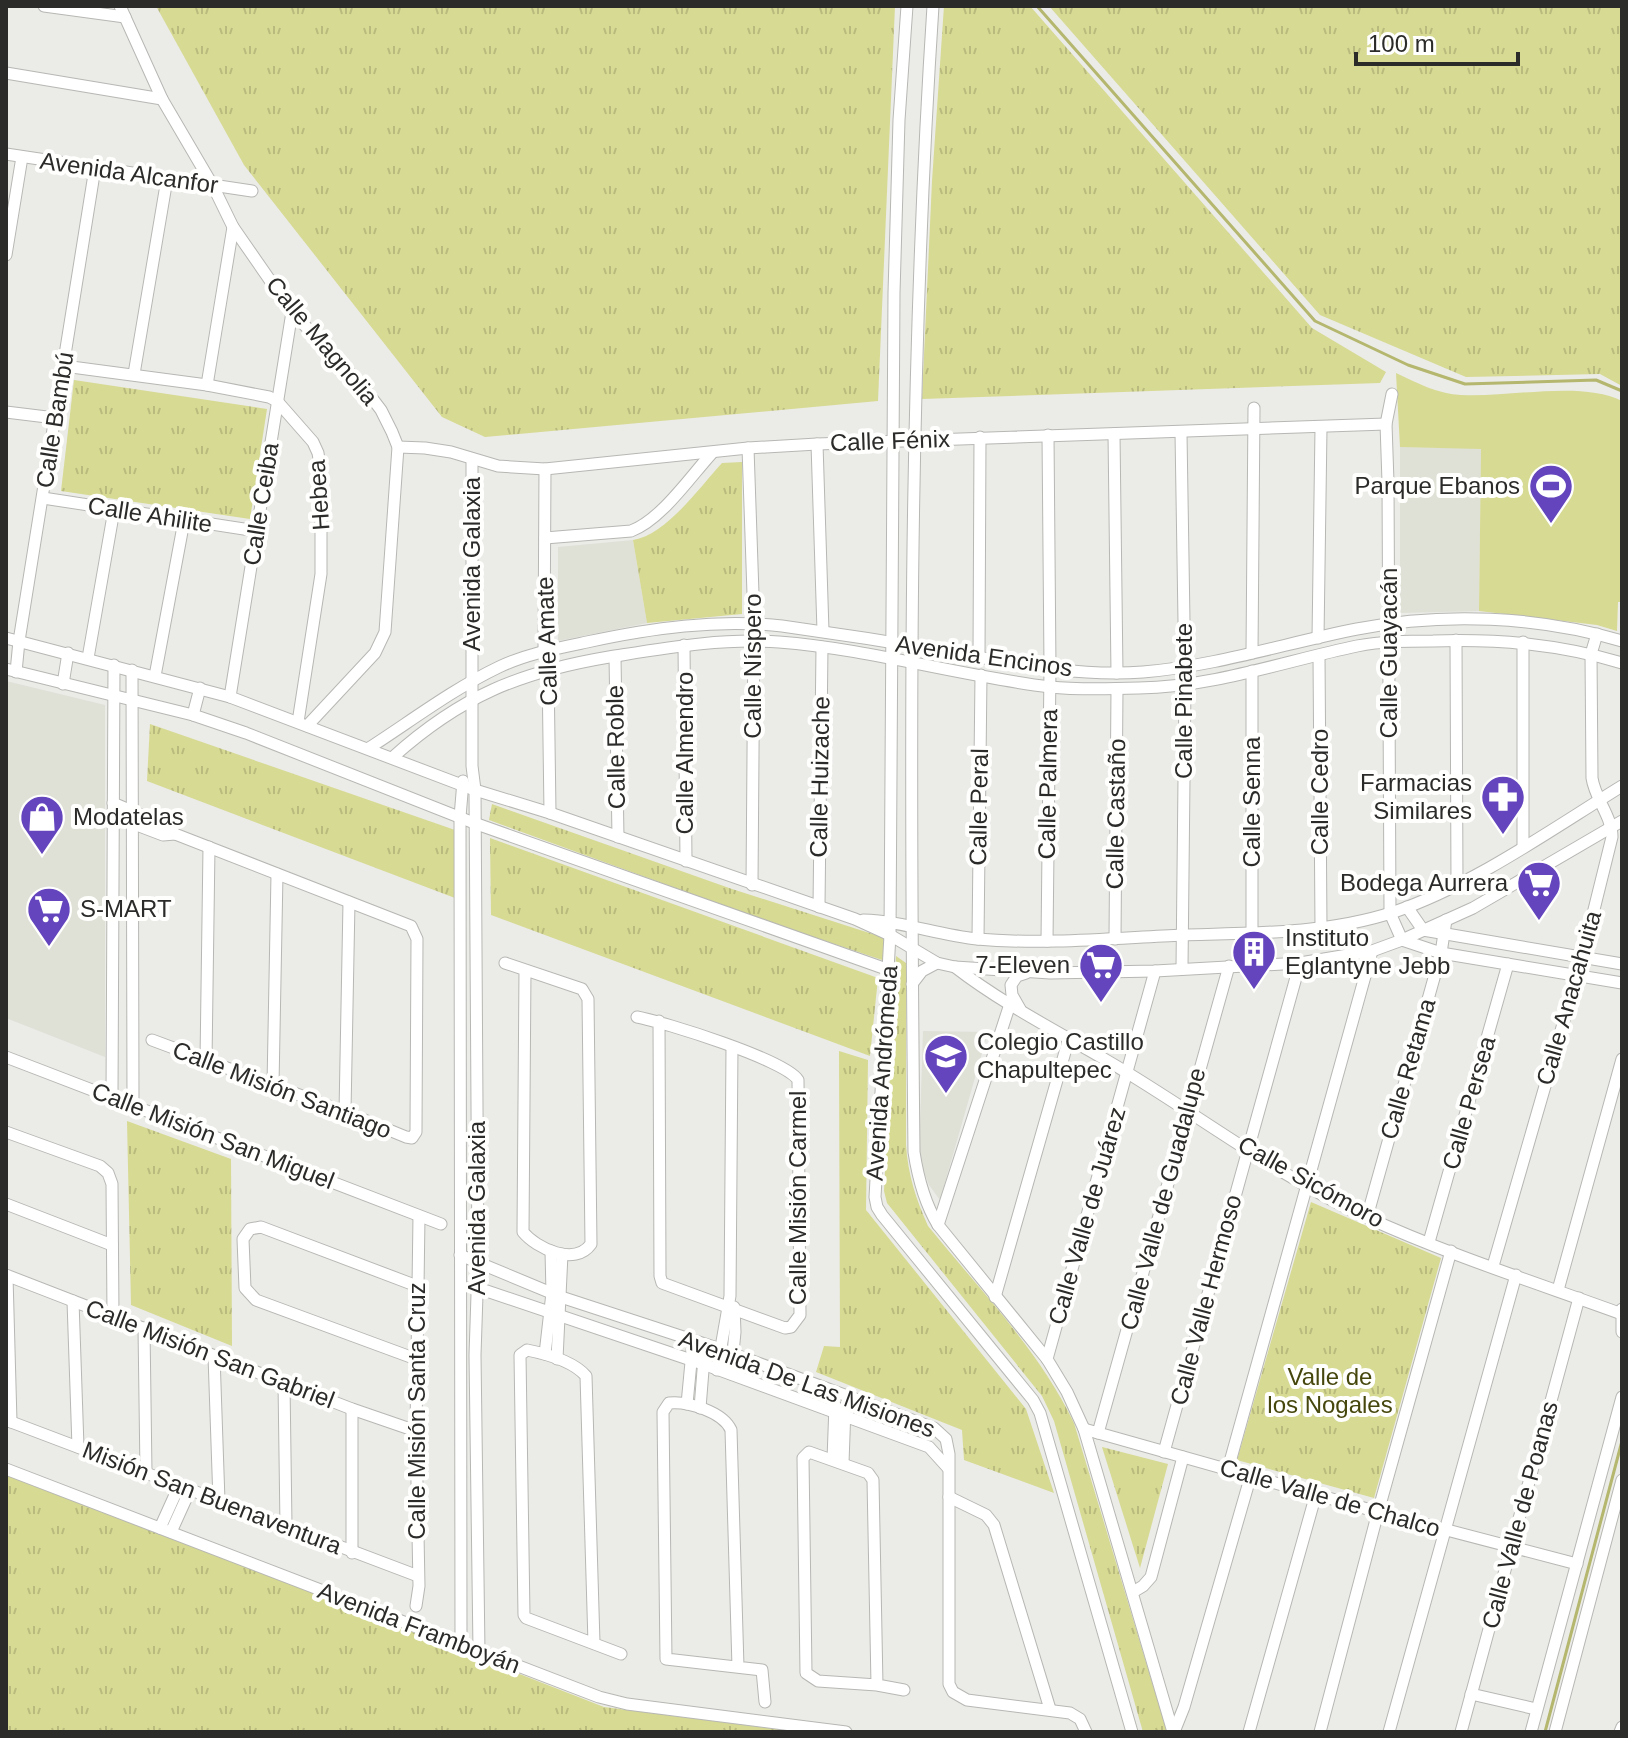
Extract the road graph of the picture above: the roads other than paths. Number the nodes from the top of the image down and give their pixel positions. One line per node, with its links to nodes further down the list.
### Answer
1 (44, 6): 4 (street)
2 (907, 6): 32 (street, Avenida Andrómeda)
3 (933, 6): 31 (street, Avenida Andrómeda)
4 (123, 12): 6 (street, Calle Magnolia)
5 (6, 73): 6 (street)
6 (162, 99): 11 (street, Calle Magnolia)
7 (6, 154): 8 (street, Avenida Alcanfor)
8 (22, 157): 9 (street, Avenida Alcanfor); 14 (street)
9 (95, 168): 10 (street, Avenida Alcanfor); 16 (street, Calle Bambú)
10 (167, 179): 11 (street, Avenida Alcanfor); 17 (street)
11 (213, 186): 12 (street, Avenida Alcanfor); 13 (street, Calle Magnolia)
12 (252, 191)
13 (233, 227): 15 (street, Calle Magnolia); 18 (street)
14 (6, 255)
15 (292, 312): 20 (street, Calle Ceiba); 34 (street, Calle Magnolia)
16 (64, 366): 17 (street); 23 (street, Calle Bambú)
17 (134, 374): 18 (street)
18 (207, 385): 20 (street)
19 (1392, 394): 24 (street, Calle Guayacán)
20 (277, 401): 42 (street, Calle Ceiba); 92 (street, Hebea)
21 (1254, 408): 26 (street)
22 (6, 412): 23 (street)
23 (55, 418): 39 (street, Calle Bambú)
24 (1386, 424): 25 (street, Calle Fénix); 45 (street, Calle Guayacán)
25 (1321, 428): 26 (street, Calle Fénix); 49 (street)
26 (1254, 431): 27 (street, Calle Fénix); 62 (street)
27 (1181, 433): 28 (street, Calle Fénix); 72 (street, Calle Pinabete)
28 (1114, 434): 29 (street, Calle Fénix); 78 (street)
29 (1048, 435): 30 (street, Calle Fénix); 73 (street, Calle Palmera)
30 (980, 437): 31 (street, Calle Fénix); 66 (street)
31 (915, 439): 32 (street, Calle Fénix); 58 (street, Avenida Andrómeda)
32 (892, 440): 33 (street, Calle Fénix); 56 (street, Avenida Andrómeda)
33 (817, 444): 35 (street, Calle Fénix); 46 (street)
34 (398, 447): 37 (street, Calle Fénix); 92 (street, Calle Magnolia)
35 (748, 448): 36 (street, Calle Fénix); 44 (street, Calle Níspero)
36 (712, 453): 38 (street, Calle Fénix); 43 (street)
37 (472, 459): 38 (street, Calle Fénix); 81 (street, Avenida Galaxia)
38 (545, 469): 43 (street, Calle Amate)
39 (43, 498): 40 (street, Calle Ahilite); 51 (street, Calle Bambú)
40 (114, 510): 41 (street, Calle Ahilite); 67 (street)
41 (184, 521): 42 (street, Calle Ahilite); 80 (street)
42 (257, 531): 88 (street, Calle Ceiba)
43 (545, 538): 60 (street, Calle Amate)
44 (754, 623): 46 (street, Avenida Encinos); 52 (street, Calle Níspero); 60 (street, Avenida Encinos)
45 (1389, 624): 47 (street, Avenida Encinos); 49 (street, Avenida Encinos); 54 (street, Calle Guayacán)
46 (823, 631): 56 (street, Avenida Encinos)
47 (1597, 634): 53 (street, Avenida Encinos); 63 (street)
48 (6, 638): 51 (street)
49 (1318, 638): 62 (street, Avenida Encinos)
50 (1456, 640): 54 (street, Avenida Encinos); 55 (street, Avenida Encinos); 112 (street)
51 (19, 641): 61 (street); 75 (street, Calle Bambú)
52 (754, 641): 57 (street, Avenida Encinos); 59 (street, Avenida Encinos); 111 (street, Calle Níspero)
53 (1622, 641)
54 (1389, 642): 64 (street, Avenida Encinos); 116 (street, Calle Guayacán)
55 (1523, 642): 63 (street, Avenida Encinos); 107 (street)
56 (891, 643): 58 (street, Avenida Encinos); 68 (street, Avenida Andrómeda)
57 (684, 645): 65 (street, Avenida Encinos); 109 (street, Calle Almendro)
58 (913, 646): 66 (street, Avenida Encinos); 69 (street, Avenida Andrómeda)
59 (822, 647): 68 (street, Avenida Encinos); 114 (street, Calle Huizache)
60 (544, 652): 74 (street, Calle Amate); 81 (street, Avenida Encinos)
61 (68, 653): 67 (street); 82 (street)
62 (1252, 653): 72 (street, Avenida Encinos)
63 (1591, 654): 70 (street, Avenida Encinos); 99 (street)
64 (1319, 656): 77 (street, Avenida Encinos); 121 (street, Calle Cedro)
65 (615, 657): 74 (street, Avenida Encinos); 106 (street, Calle Roble)
66 (979, 657): 73 (street, Avenida Encinos)
67 (88, 658): 71 (street)
68 (891, 660): 69 (street, Avenida Encinos); 119 (street, Avenida Andrómeda)
69 (913, 663): 79 (street, Avenida Encinos); 120 (street, Avenida Andrómeda)
70 (1622, 663)
71 (114, 665): 76 (street); 87 (street)
72 (1185, 666): 78 (street, Avenida Encinos); 83 (street, Calle Pinabete)
73 (1050, 668): 78 (street, Avenida Encinos); 84 (street, Calle Palmera)
74 (548, 669): 89 (street, Avenida Encinos); 101 (street, Calle Amate)
75 (11, 670): 82 (street)
76 (132, 670): 80 (street); 90 (street)
77 (1252, 671): 83 (street, Avenida Encinos); 123 (street, Calle Senna)
78 (1117, 673)
79 (981, 675): 84 (street, Avenida Encinos); 127 (street, Calle Peral)
80 (155, 676): 85 (street)
81 (472, 682): 89 (street, Avenida Galaxia); 93 (street, Avenida Encinos)
82 (63, 684): 87 (street)
83 (1185, 684): 86 (street, Avenida Encinos); 126 (street, Calle Pinabete)
84 (1049, 687): 86 (street, Avenida Encinos); 130 (street, Calle Palmera)
85 (200, 688): 88 (street); 91 (street)
86 (1117, 689): 128 (street, Calle Castaño)
87 (113, 697): 90 (street); 100 (street)
88 (230, 697): 92 (street)
89 (472, 699): 94 (street, Avenida Encinos); 95 (street, Avenida Galaxia)
90 (132, 701): 91 (street); 103 (street)
91 (193, 715): 102 (street)
92 (302, 724): 93 (street)
93 (369, 748): 94 (street)
94 (393, 757): 96 (street)
95 (472, 766): 96 (street, Avenida Galaxia); 98 (street, Avenida Galaxia)
96 (462, 784): 98 (street); 102 (street, Avenida Galaxia)
97 (1622, 786): 99 (street)
98 (475, 790): 101 (street); 104 (street, Avenida Galaxia)
99 (1598, 801): 105 (street); 107 (street)
100 (113, 809): 103 (street); 161 (street)
101 (550, 813): 106 (street)
102 (460, 817): 104 (street); 177 (street, Avenida Galaxia)
103 (133, 818): 108 (street); 162 (street)
104 (474, 823): 144 (street); 178 (street, Avenida Galaxia)
105 (1617, 824): 118 (street); 134 (street, Calle Anacahuita)
106 (618, 837): 109 (street)
107 (1523, 846): 112 (street)
108 (209, 847): 110 (street); 158 (street)
109 (686, 861): 111 (street)
110 (277, 874): 113 (street); 160 (street)
111 (752, 885): 114 (street)
112 (1457, 885): 115 (street)
113 (349, 902): 164 (street); 164 (street, Calle Misión Santiago)
114 (819, 907): 117 (street)
115 (1407, 907): 116 (street); 122 (street)
116 (1390, 913): 121 (street); 129 (street)
117 (855, 919): 119 (street); 125 (street)
118 (1446, 920): 122 (street); 124 (street, Calle Retama)
119 (890, 921): 120 (street); 125 (street, Avenida Andrómeda)
120 (911, 926): 127 (street); 131 (street, Avenida Andrómeda)
121 (1321, 928): 123 (street)
122 (1423, 930): 124 (street); 129 (street)
123 (1252, 933): 126 (street)
124 (1444, 934): 133 (street, Calle Retama); 134 (street)
125 (890, 935): 131 (street); 144 (street, Avenida Andrómeda)
126 (1181, 935): 128 (street); 142 (street, Calle Pinabete)
127 (978, 939): 130 (street)
128 (1115, 939): 130 (street)
129 (1402, 940): 132 (street); 133 (street)
130 (1047, 941)
131 (912, 949): 136 (street); 149 (street, Avenida Andrómeda)
132 (1372, 951): 137 (street); 167 (street)
133 (1441, 953): 138 (street); 170 (street, Calle Retama)
134 (1582, 958): 139 (street); 147 (street, Calle Anacahuita)
135 (505, 963): 143 (street)
136 (937, 963): 141 (street); 149 (street)
137 (1300, 963): 140 (street); 166 (street)
138 (1508, 964): 147 (street); 173 (street, Calle Persea)
139 (1622, 964)
140 (1229, 966): 142 (street); 163 (street, Calle Valle de Guadalupe)
141 (955, 967): 146 (street); 150 (street, Calle Sicómoro)
142 (1182, 968): 145 (street)
143 (525, 970): 176 (street); 176 (street)
144 (889, 970): 257 (street, Avenida Andrómeda)
145 (1155, 971): 146 (street); 159 (street, Calle Valle de Juárez)
146 (1028, 972): 150 (street)
147 (1576, 976): 148 (street); 179 (street, Calle Anacahuita)
148 (1622, 983)
149 (912, 984): 172 (street, Avenida Andrómeda)
150 (1015, 1007): 153 (street, Calle Sicómoro); 172 (street)
151 (637, 1017): 152 (street)
152 (659, 1021): 155 (street); 190 (street)
153 (1069, 1038): 159 (street, Calle Sicómoro); 187 (street)
154 (152, 1040): 158 (street, Calle Misión Santiago)
155 (732, 1047): 190 (street); 190 (street, Calle Misión Carmel)
156 (6, 1057): 161 (street, Calle Misión San Miguel)
157 (1622, 1059): 185 (street)
158 (206, 1061): 160 (street, Calle Misión Santiago)
159 (1127, 1073): 163 (street, Calle Sicómoro); 205 (street, Calle Valle de Juárez)
160 (273, 1085): 164 (street, Calle Misión Santiago)
161 (112, 1097): 162 (street, Calle Misión San Miguel)
162 (133, 1105): 169 (street, Calle Misión San Miguel)
163 (1187, 1111): 166 (street, Calle Sicómoro); 219 (street, Calle Valle de Guadalupe)
164 (345, 1112)
165 (6, 1132): 174 (street)
166 (1247, 1148): 167 (street, Calle Sicómoro); 221 (street, Calle Valle Hermoso)
167 (1307, 1186): 170 (street, Calle Sicómoro); 226 (street)
168 (6, 1204): 174 (street)
169 (419, 1216): 171 (street, Calle Misión San Miguel); 183 (street, Calle Misión Santa Cruz)
170 (1367, 1217): 173 (street, Calle Sicómoro)
171 (441, 1224)
172 (938, 1225): 187 (street, Avenida Andrómeda)
173 (1429, 1242): 175 (street, Calle Sicómoro)
174 (112, 1245): 193 (street)
175 (1451, 1251): 179 (street, Calle Sicómoro); 234 (street)
176 (557, 1253): 186 (street)
177 (460, 1255): 178 (street, Avenida De Las Misiones); 182 (street, Avenida Galaxia)
178 (478, 1264): 184 (street, Avenida Galaxia); 186 (street, Avenida De Las Misiones)
179 (1493, 1266): 181 (street, Calle Sicómoro)
180 (7, 1275): 189 (street, Calle Misión San Gabriel); 216 (street)
181 (1516, 1275): 185 (street, Calle Sicómoro); 237 (street)
182 (460, 1282): 184 (street, Avenida De Las Misiones); 198 (street, Avenida Galaxia)
183 (417, 1286): 203 (street, Calle Misión Santa Cruz); 203 (street)
184 (477, 1287): 191 (street, Avenida De Las Misiones); 200 (street, Avenida Galaxia)
185 (1558, 1290): 188 (street, Calle Sicómoro)
186 (556, 1295): 191 (street); 196 (street, Avenida De Las Misiones)
187 (995, 1297): 205 (street, Avenida Andrómeda)
188 (1579, 1298): 192 (street, Calle Sicómoro); 238 (street, Calle Valle de Poanas)
189 (73, 1301): 193 (street, Calle Misión San Gabriel); 220 (street)
190 (731, 1305): 197 (street); 201 (street)
191 (555, 1313): 199 (street); 204 (street); 206 (street, Avenida De Las Misiones)
192 (1622, 1313): 195 (street)
193 (113, 1316): 194 (street, Calle Misión San Gabriel)
194 (144, 1328): 202 (street, Calle Misión San Gabriel); 227 (street)
195 (1622, 1332)
196 (699, 1343): 197 (street, Avenida De Las Misiones); 206 (street)
197 (720, 1349): 201 (street, Avenida De Las Misiones); 207 (street)
198 (460, 1353): 200 (street); 245 (street, Avenida Galaxia)
199 (545, 1354): 204 (street); 244 (street)
200 (475, 1355): 246 (street, Avenida Galaxia)
201 (732, 1355): 208 (street); 210 (street, Avenida De Las Misiones)
202 (214, 1356): 209 (street, Calle Misión San Gabriel); 233 (street)
203 (416, 1359): 218 (street, Calle Misión Santa Cruz)
204 (557, 1359): 244 (street)
205 (1047, 1359): 217 (street, Avenida Andrómeda)
206 (698, 1363): 207 (street, Avenida De Las Misiones); 212 (street); 213 (street)
207 (717, 1370): 208 (street, Avenida De Las Misiones)
208 (731, 1374): 215 (street, Avenida De Las Misiones)
209 (284, 1383): 214 (street, Calle Misión San Gabriel); 235 (street)
210 (840, 1394): 215 (street); 224 (street, Avenida De Las Misiones)
211 (1622, 1397): 240 (street)
212 (687, 1404): 213 (street); 248 (street)
213 (700, 1408): 248 (street)
214 (352, 1409): 218 (street, Calle Misión San Gabriel); 239 (street)
215 (840, 1413): 223 (street); 224 (street, Avenida De Las Misiones)
216 (9, 1421): 220 (street, Misión San Buenaventura)
217 (1084, 1429): 219 (street, Calle Valle de Chalco); 242 (street, Avenida Andrómeda)
218 (416, 1431): 241 (street, Calle Misión Santa Cruz)
219 (1098, 1433): 221 (street, Calle Valle de Chalco)
220 (78, 1447): 227 (street, Misión San Buenaventura)
221 (1164, 1452): 222 (street, Calle Valle de Chalco)
222 (1183, 1457): 226 (street, Calle Valle de Chalco); 242 (street)
223 (838, 1461): 249 (street); 249 (street)
224 (948, 1468): 232 (street)
225 (6, 1469): 236 (street, Avenida Framboyán)
226 (1228, 1469): 228 (street, Calle Valle de Chalco)
227 (146, 1473): 230 (street, Misión San Buenaventura)
228 (1251, 1475): 231 (street, Calle Valle de Chalco); 258 (street)
229 (1622, 1480): 264 (street)
230 (185, 1488): 233 (street, Misión San Buenaventura); 236 (street)
231 (1316, 1494): 234 (street, Calle Valle de Chalco); 259 (street)
232 (949, 1497): 253 (street); 253 (street)
233 (219, 1501): 235 (street, Misión San Buenaventura)
234 (1378, 1512): 237 (street, Calle Valle de Chalco); 260 (street)
235 (286, 1526): 239 (street, Misión San Buenaventura)
236 (165, 1530): 245 (street, Avenida Framboyán)
237 (1444, 1530): 238 (street, Calle Valle de Chalco); 261 (street)
238 (1511, 1547): 240 (street, Calle Valle de Chalco); 251 (street, Calle Valle de Poanas)
239 (352, 1553): 241 (street, Misión San Buenaventura)
240 (1577, 1564): 254 (street)
241 (418, 1576): 243 (street, Calle Misión Santa Cruz)
242 (1133, 1592): 258 (street, Avenida Andrómeda)
243 (416, 1606)
244 (594, 1643): 247 (street)
245 (461, 1644): 246 (street, Avenida Framboyán)
246 (479, 1651): 255 (street, Avenida Framboyán)
247 (621, 1654)
248 (738, 1667): 252 (street)
249 (877, 1685): 250 (street)
250 (904, 1690)
251 (1471, 1694): 254 (street); 262 (street, Calle Valle de Poanas)
252 (765, 1702)
253 (1050, 1709): 256 (street)
254 (1536, 1709): 263 (street)
255 (846, 1732)
256 (1086, 1732)
257 (1132, 1732)
258 (1173, 1732)
259 (1249, 1732)
260 (1320, 1732)
261 (1389, 1732)
262 (1461, 1732)
263 (1531, 1732)
264 (1555, 1732)

